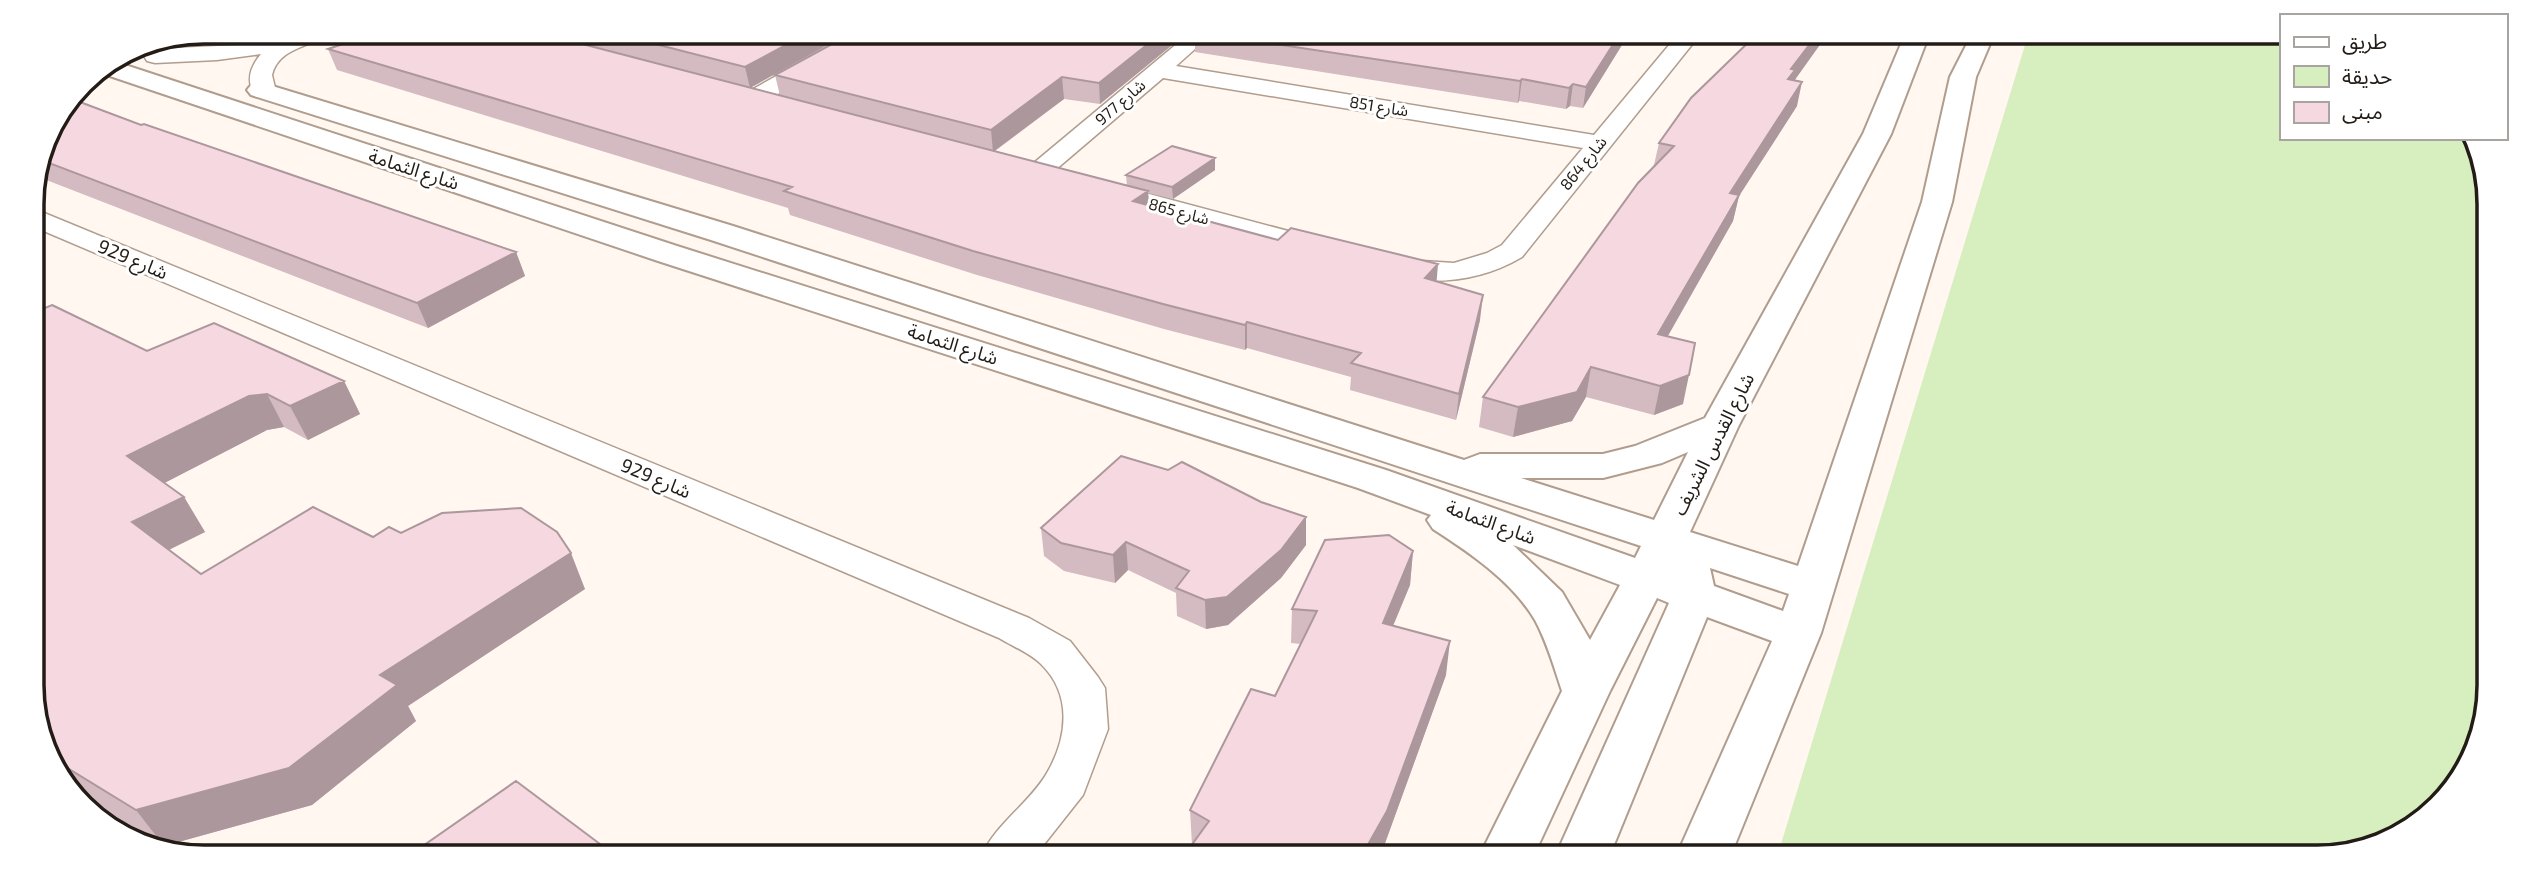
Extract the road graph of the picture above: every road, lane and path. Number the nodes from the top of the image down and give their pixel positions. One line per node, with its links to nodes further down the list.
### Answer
1 (279, 44): 9 (street)
2 (289, 44): 15 (street)
3 (553, 44): 11 (street)
4 (849, 44): 16 (street)
5 (1188, 44): 13 (street, شارع 977)
6 (1681, 44): 18 (street, شارع 864)
7 (1913, 44): 25 (street, شارع القدس الشريف)
8 (1978, 44): 29 (street)
9 (152, 53)
10 (147, 54): 15 (street, شارع الثمامة)
11 (608, 60)
12 (116, 70): 27 (street, شارع الثمامة)
13 (1157, 70): 18 (street, شارع 851); 20 (street, شارع 977)
14 (728, 91): 16 (street)
15 (264, 92): 26 (street, شارع الثمامة)
16 (754, 98): 17 (street)
17 (781, 105)
18 (1600, 143): 24 (street, شارع 864)
19 (1011, 165): 20 (street, شارع 865)
20 (1038, 172): 24 (street, شارع 865)
21 (44, 221): 22 (street, شارع 929)
22 (65, 231): 23 (street); 33 (street, شارع 929)
23 (44, 239)
24 (1460, 272)
25 (1720, 425): 26 (street); 28 (street, شارع القدس الشريف)
26 (1416, 458): 28 (street, شارع الثمامة)
27 (1373, 479): 28 (street, شارع الثمامة); 32 (street)
28 (1655, 558): 29 (street, شارع الثمامة); 30 (street); 32 (street, شارع القدس الشريف)
29 (1811, 586): 31 (street)
30 (1694, 595): 31 (street); 35 (street)
31 (1798, 633): 36 (street)
32 (1586, 691): 34 (street, شارع القدس الشريف)
33 (1015, 845)
34 (1512, 845)
35 (1587, 845)
36 (1708, 845)

